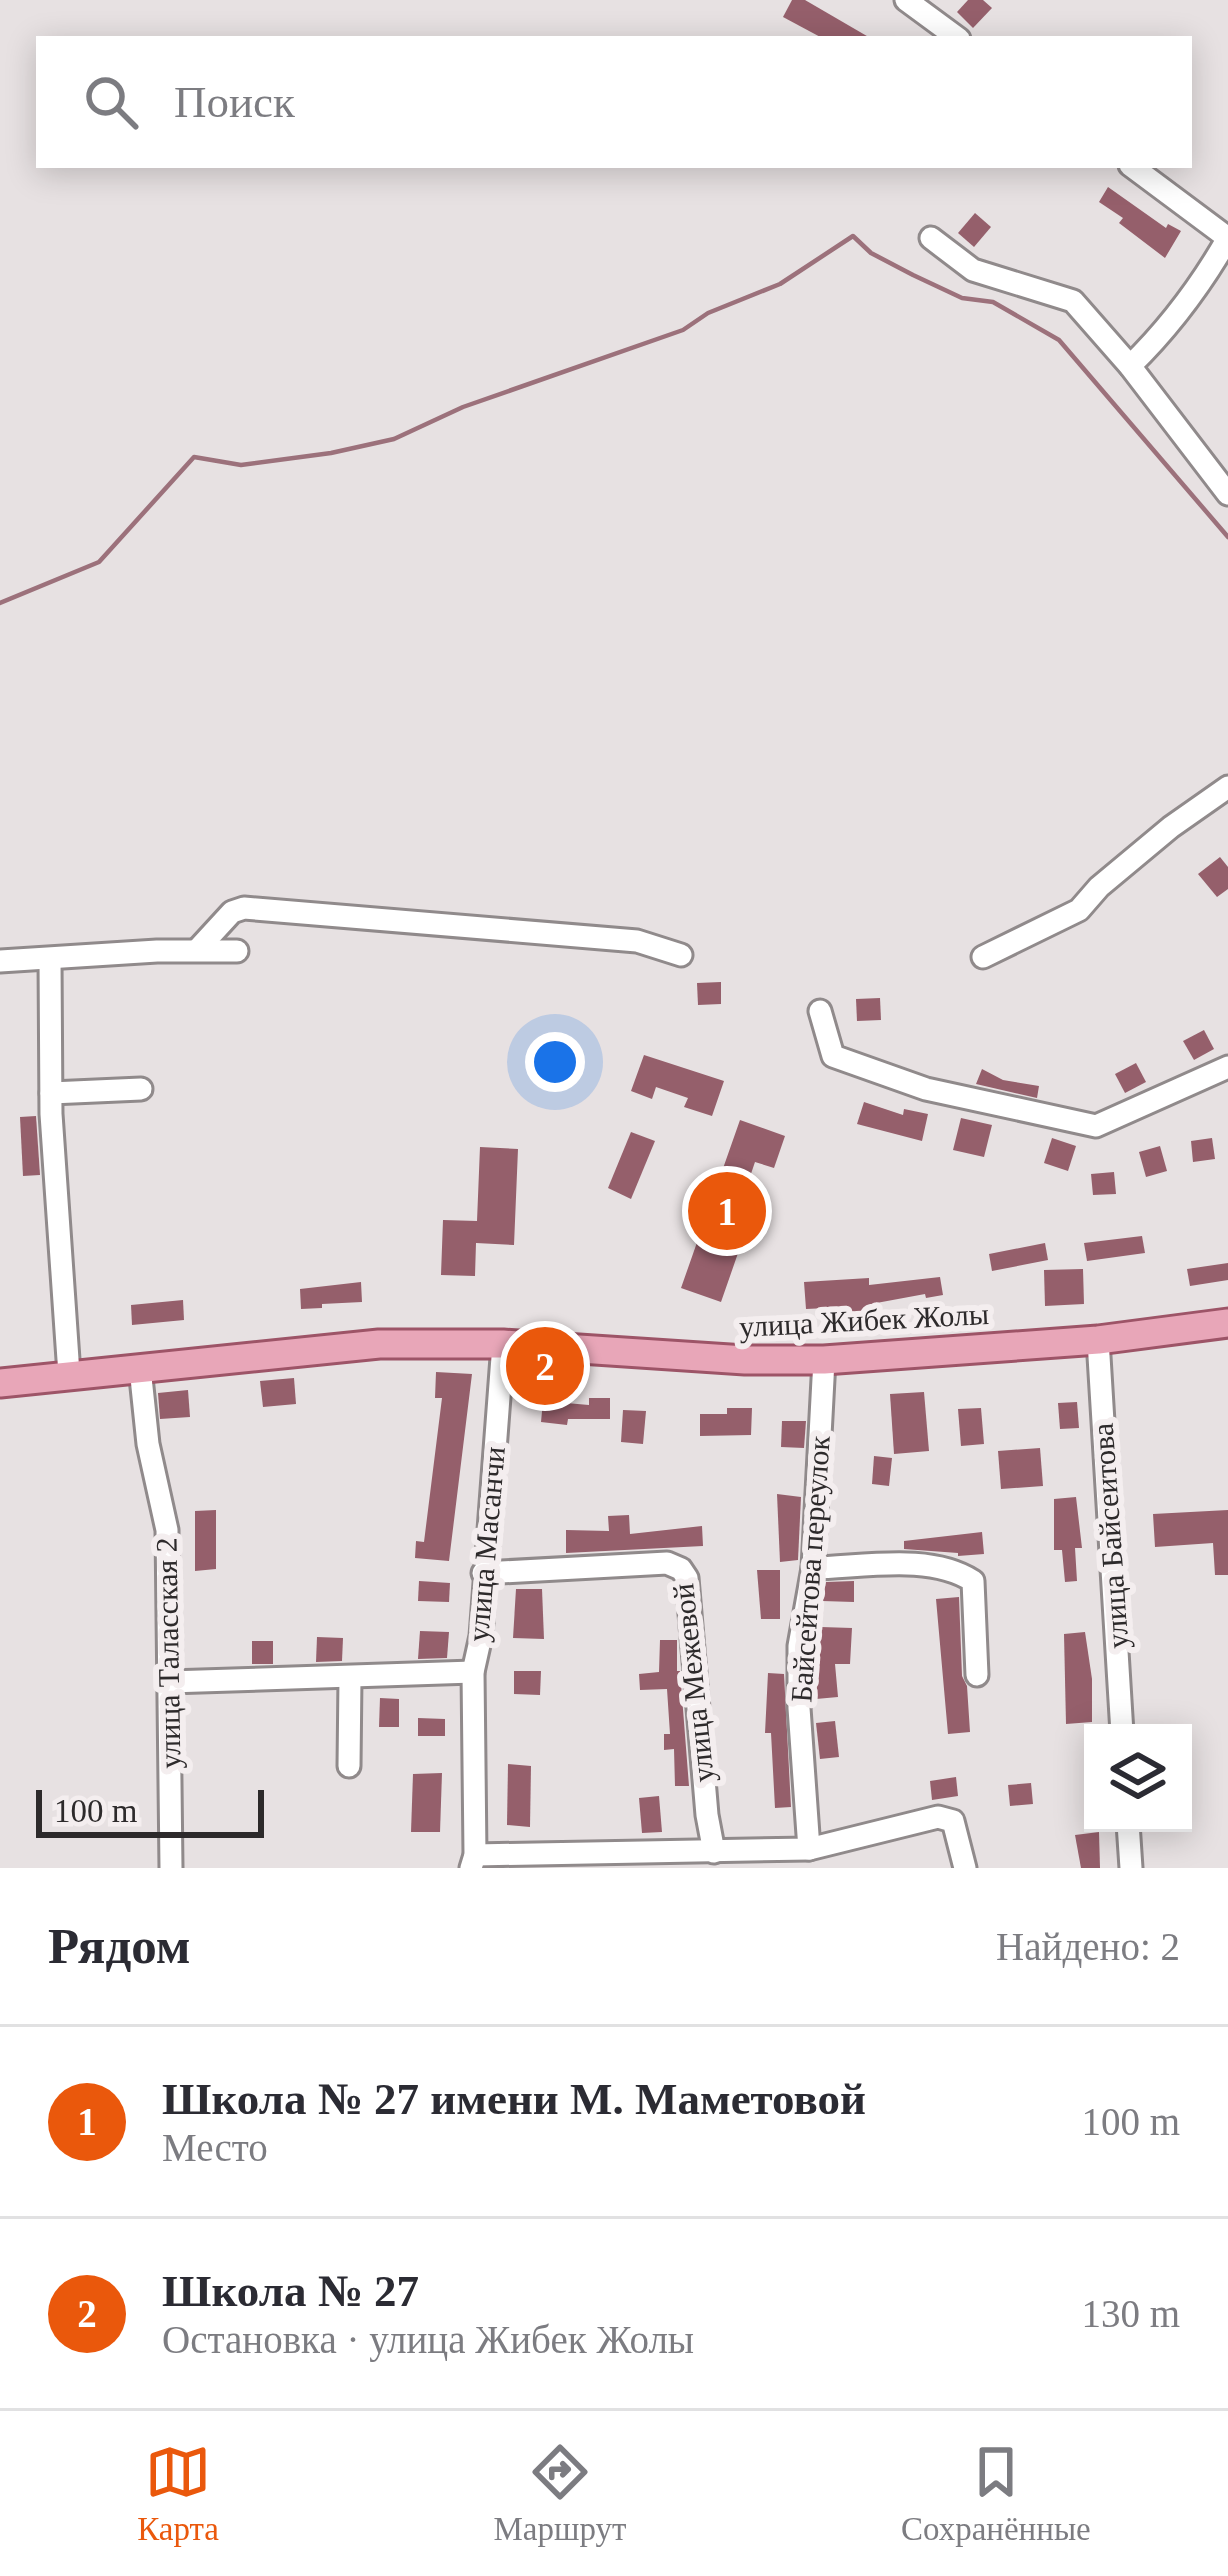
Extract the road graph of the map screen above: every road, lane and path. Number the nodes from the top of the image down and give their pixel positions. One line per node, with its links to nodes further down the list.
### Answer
1 (906, 0): 2 (street)
2 (955, 36)
3 (1134, 168): 5 (street)
4 (931, 238): 6 (street)
5 (1228, 238): 6 (street)
6 (1130, 366): 7 (street)
7 (1228, 494)
8 (1228, 787): 12 (street)
9 (197, 949): 10 (street); 11 (street); 13 (street)
10 (237, 951)
11 (681, 955)
12 (983, 957)
13 (50, 959): 14 (street); 18 (street)
14 (0, 961)
15 (820, 1011): 16 (street)
16 (1228, 1067)
17 (141, 1089): 18 (street)
18 (51, 1093): 24 (street)
19 (1228, 1323): 20 (main road, улица Жибек Жолы)
20 (1098, 1340): 22 (main road, улица Жибек Жолы); 32 (street, улица Байсеитова)
21 (503, 1344): 22 (main road, улица Жибек Жолы); 23 (main road, улица Жибек Жолы); 27 (street, улица Масанчи)
22 (824, 1360): 26 (street, Байсейтова переулок)
23 (140, 1368): 24 (main road, улица Жибек Жолы); 31 (street, улица Таласская 2)
24 (69, 1374): 25 (main road, улица Жибек Жолы)
25 (0, 1383)
26 (813, 1568): 29 (street); 35 (street, Байсейтова переулок)
27 (483, 1573): 28 (street, улица Масанчи); 36 (street, улица Межевой)
28 (473, 1672): 30 (street, улица Масанчи); 37 (street, улица Масанчи)
29 (977, 1675)
30 (350, 1678): 31 (street, улица Масанчи); 33 (street)
31 (169, 1682): 38 (street, улица Таласская 2)
32 (1121, 1724)
33 (350, 1766)
34 (1129, 1832): 40 (street)
35 (822, 1855): 36 (street); 39 (street)
36 (709, 1858): 37 (street)
37 (471, 1864)
38 (171, 1868)
39 (965, 1868)
40 (1131, 1868)

